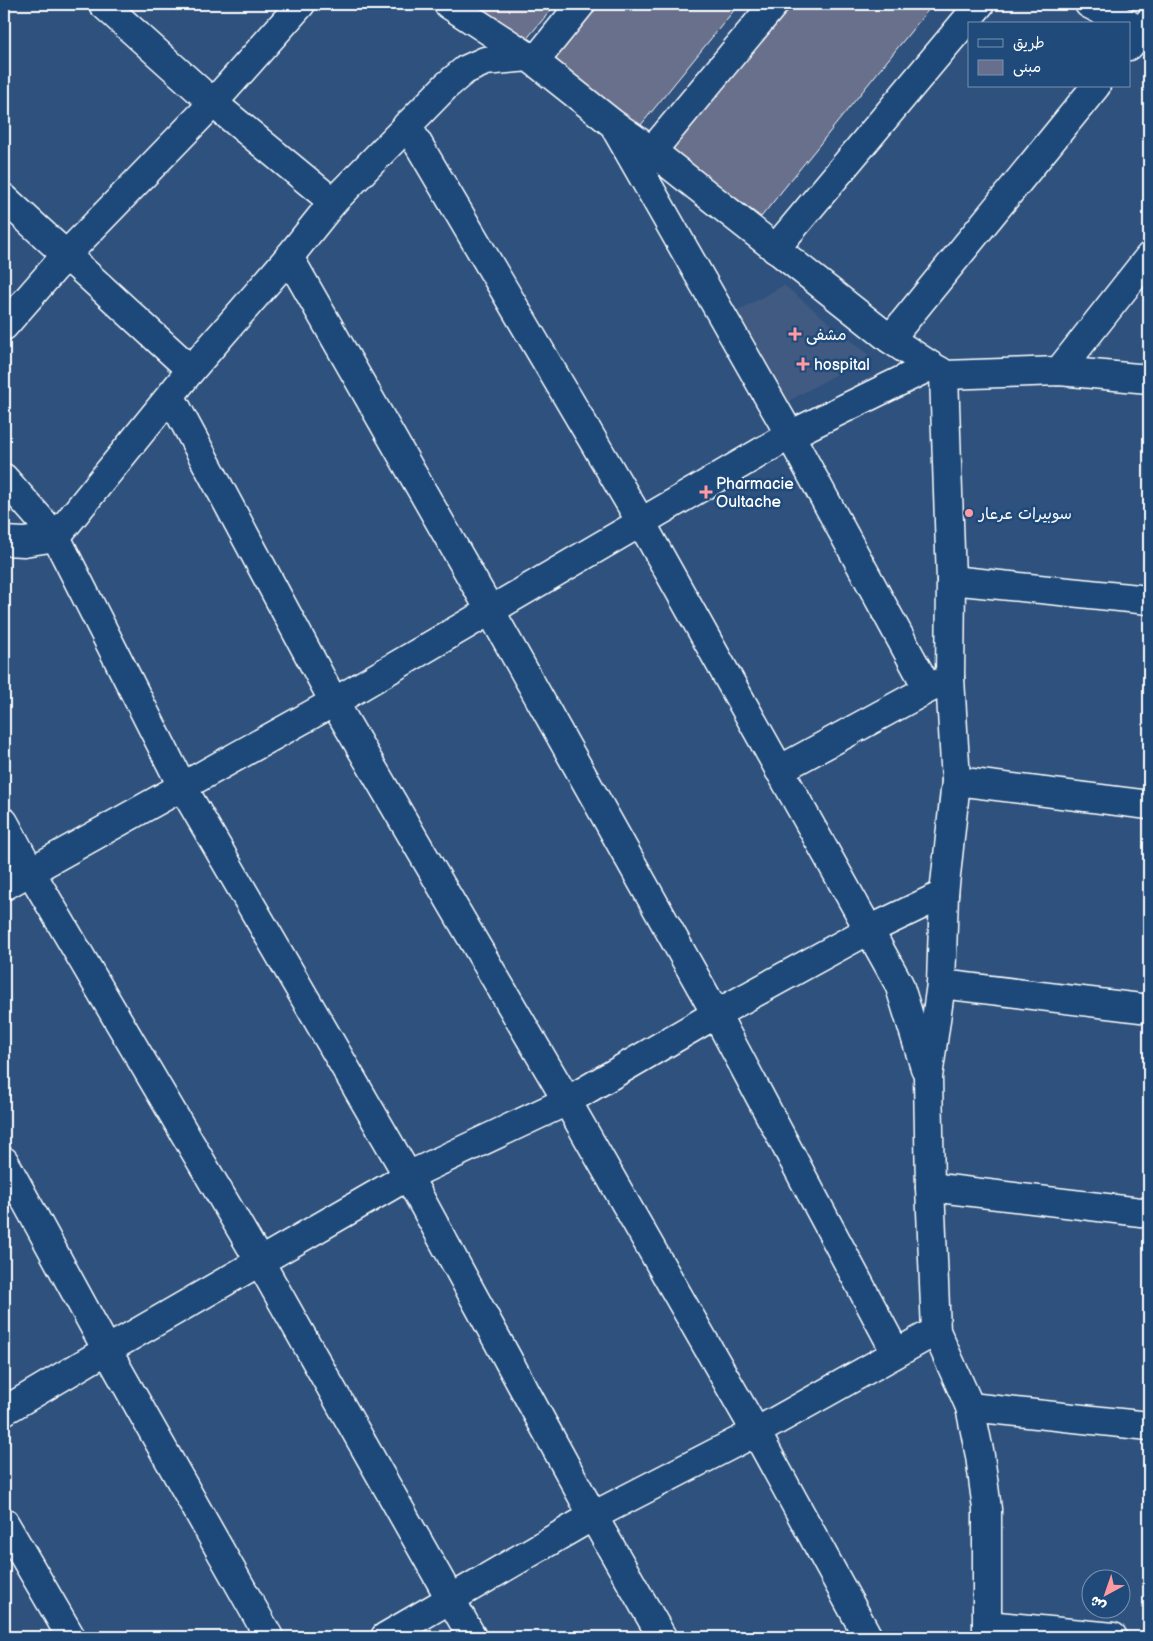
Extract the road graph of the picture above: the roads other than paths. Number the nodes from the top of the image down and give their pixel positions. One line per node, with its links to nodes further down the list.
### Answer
1 (103, 4): 11 (street)
2 (301, 4): 11 (street)
3 (448, 4): 9 (street)
4 (581, 4): 9 (street)
5 (774, 4): 14 (street)
6 (980, 4): 17 (street)
7 (1089, 4): 8 (street)
8 (1123, 22)
9 (532, 59): 12 (street); 13 (street)
10 (1094, 88): 22 (street)
11 (213, 103): 16 (street); 18 (street)
12 (612, 123): 14 (street); 28 (street)
13 (407, 125): 16 (street); 30 (street)
14 (652, 151): 17 (street)
15 (4, 198): 18 (street)
16 (333, 202): 19 (street)
17 (775, 249): 22 (street)
18 (66, 255): 21 (street); 23 (street)
19 (289, 257): 23 (street); 35 (street)
20 (1149, 257): 25 (street)
21 (4, 326)
22 (890, 339): 24 (street)
23 (191, 370): 27 (street)
24 (937, 371): 25 (street); 28 (street); 33 (street)
25 (1059, 371): 26 (street)
26 (1149, 379)
27 (171, 397): 31 (street); 37 (street)
28 (790, 435): 30 (street); 36 (street)
29 (4, 478): 31 (street)
30 (641, 522): 35 (street); 38 (street)
31 (56, 537): 32 (street); 40 (street)
32 (4, 541)
33 (950, 580): 34 (street); 36 (street)
34 (1149, 600)
35 (490, 610): 37 (street); 49 (street)
36 (939, 684): 38 (street); 39 (street)
37 (334, 702): 40 (street); 51 (street)
38 (779, 770): 46 (street)
39 (956, 781): 41 (street); 45 (street)
40 (182, 786): 43 (street); 53 (street)
41 (1149, 806)
42 (4, 822): 43 (street)
43 (31, 872): 44 (street); 56 (street)
44 (4, 886)
45 (944, 894): 46 (street); 47 (street)
46 (869, 930): 49 (street); 50 (street)
47 (941, 984): 48 (street); 50 (street)
48 (1149, 1009)
49 (716, 1014): 51 (street); 59 (street)
50 (928, 1077): 54 (street)
51 (567, 1101): 53 (street); 63 (street)
52 (4, 1161): 58 (street)
53 (408, 1176): 56 (street); 64 (street)
54 (930, 1187): 55 (street); 57 (street)
55 (1149, 1213)
56 (260, 1262): 58 (street); 66 (street)
57 (936, 1331): 59 (street); 60 (street)
58 (106, 1350): 61 (street); 69 (street)
59 (896, 1353): 63 (street)
60 (970, 1407): 62 (street); 67 (street)
61 (4, 1412)
62 (1149, 1426)
63 (756, 1432): 64 (street); 73 (street)
64 (593, 1516): 66 (street); 72 (street)
65 (4, 1522): 68 (street)
66 (451, 1599): 70 (street); 71 (street)
67 (988, 1631): 74 (street)
68 (71, 1637)
69 (269, 1637)
70 (384, 1637)
71 (472, 1637)
72 (662, 1637)
73 (868, 1637)
74 (1113, 1637)

